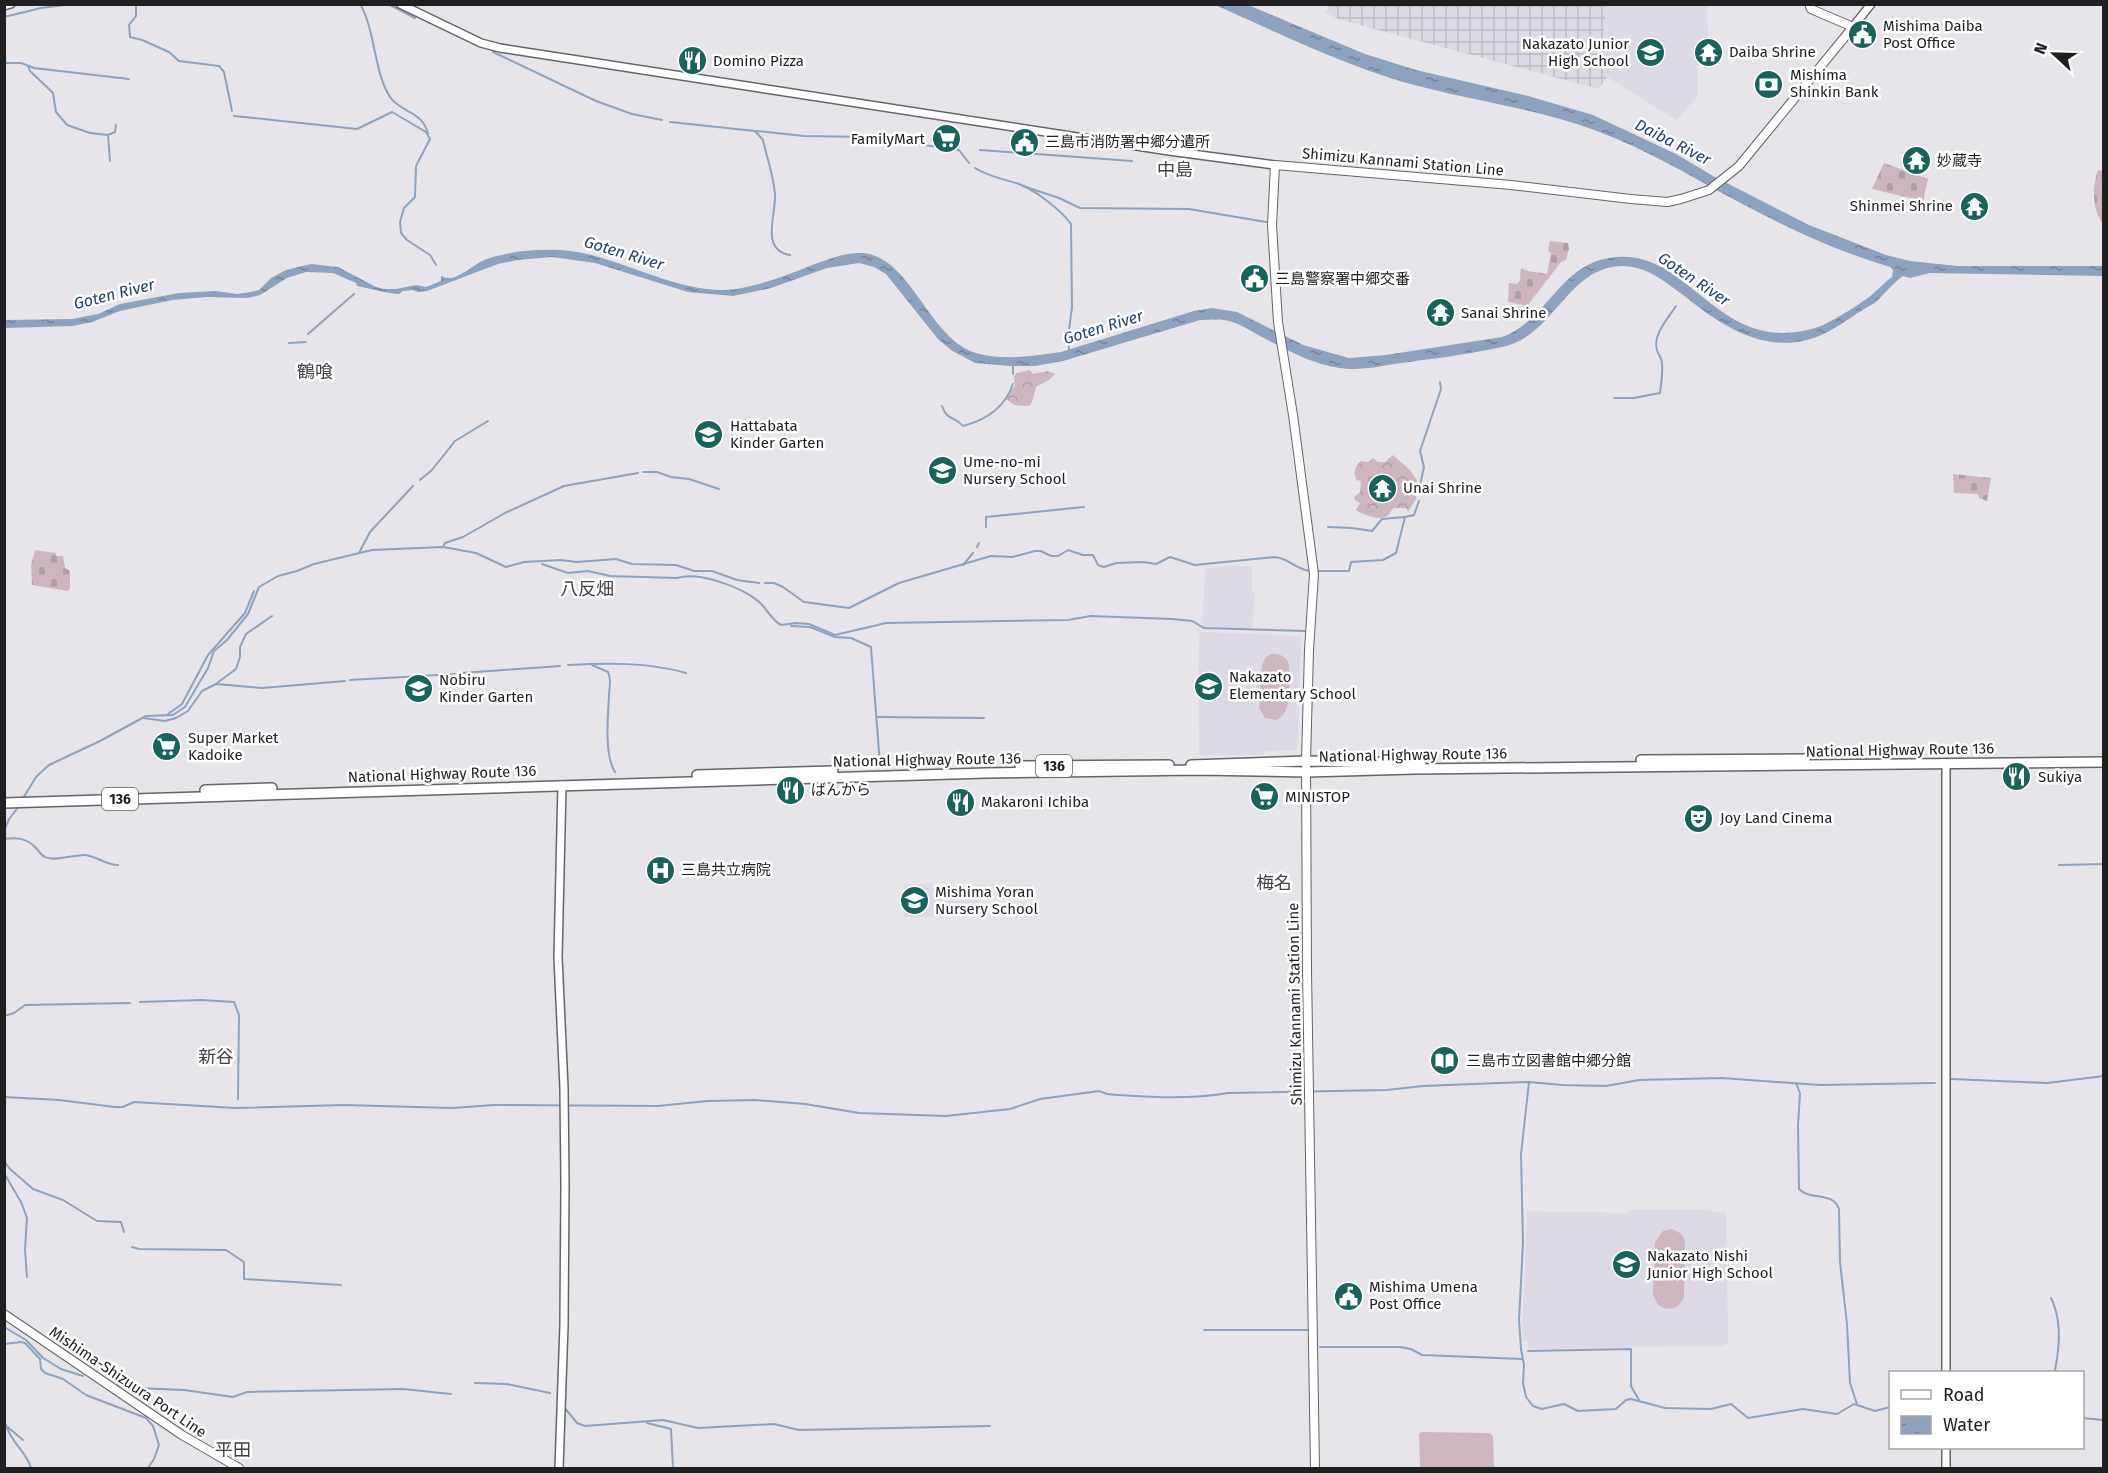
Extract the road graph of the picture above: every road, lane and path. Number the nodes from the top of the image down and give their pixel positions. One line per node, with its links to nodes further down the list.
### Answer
1 (11, 4): 5 (street)
2 (400, 4): 7 (street)
3 (1809, 4): 6 (main road)
4 (1871, 4): 6 (street)
5 (4, 6)
6 (1853, 27): 7 (main road, Shimizu Kannami Station Line)
7 (1275, 165): 9 (main road, Shimizu Kannami Station Line)
8 (2103, 757): 9 (highway, National Highway Route 136 / 136)
9 (1306, 761): 12 (main road, Shimizu Kannami Station Line); 14 (highway, National Highway Route 136 / 136)
10 (2103, 762): 11 (highway, National Highway Route 136 / 136)
11 (1946, 764): 12 (highway, National Highway Route 136 / 136); 17 (street)
12 (1307, 772): 13 (highway, National Highway Route 136 / 136); 21 (main road, Shimizu Kannami Station Line)
13 (562, 785): 15 (highway, National Highway Route 136 / 136); 20 (street)
14 (4, 797)
15 (4, 803)
16 (4, 1314): 19 (main road, Mishima-Shizuura Port Line)
17 (1946, 1371)
18 (1946, 1449): 22 (street)
19 (239, 1468)
20 (559, 1468)
21 (1315, 1468)
22 (1946, 1468)

